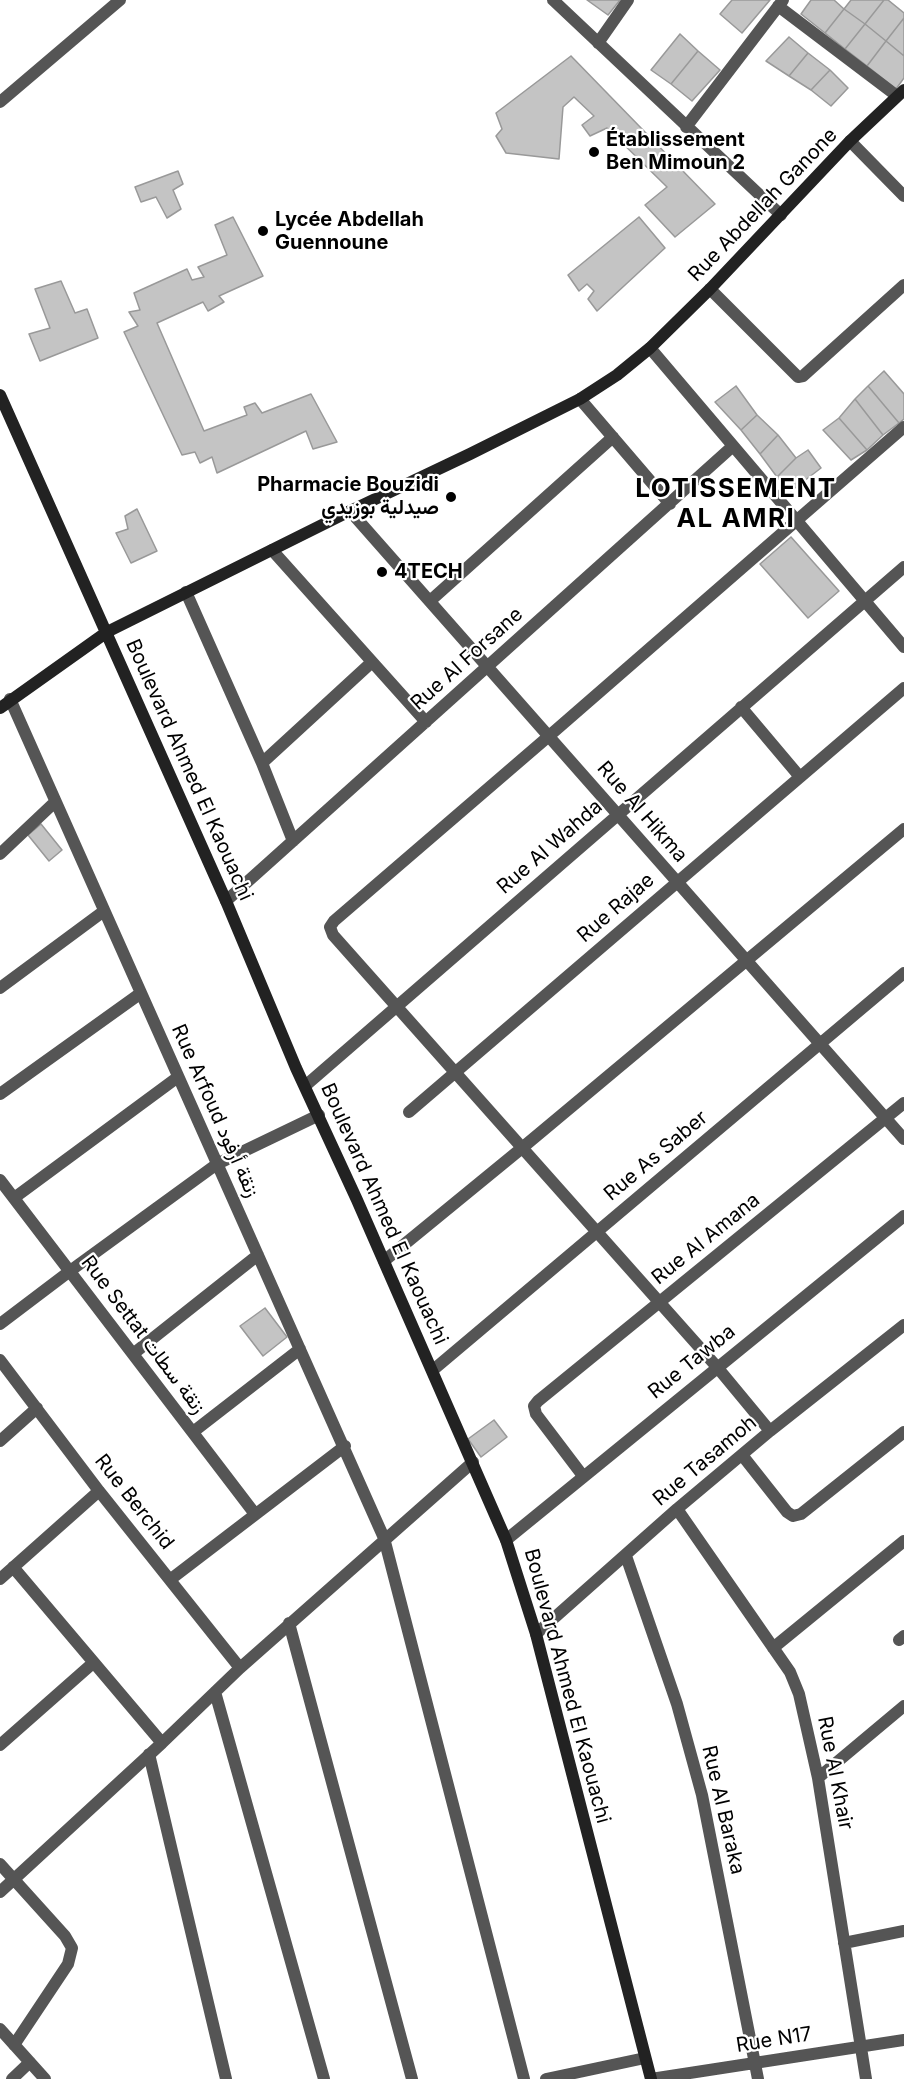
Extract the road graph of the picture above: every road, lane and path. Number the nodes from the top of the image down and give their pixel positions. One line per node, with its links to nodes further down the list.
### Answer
1 (120, 0): 7 (street)
2 (553, 0): 5 (street)
3 (628, 0): 5 (street)
4 (780, 3): 6 (street); 8 (street)
5 (598, 43): 8 (street)
6 (900, 93): 9 (street, Rue Abdellah Ganone)
7 (0, 102)
8 (686, 128): 11 (street)
9 (850, 141): 10 (street); 11 (street, Rue Abdellah Ganone)
10 (904, 196)
11 (781, 215): 13 (street, Rue Abdellah Ganone)
12 (904, 285): 13 (street)
13 (710, 289): 14 (street, Rue Abdellah Ganone)
14 (650, 348): 16 (street, Rue Abdellah Ganone); 19 (street)
15 (0, 394): 28 (street, Boulevard Ahmed El Kaouachi)
16 (580, 399): 18 (street); 21 (street, Rue Abdellah Ganone)
17 (904, 428): 22 (street)
18 (613, 437): 20 (street); 26 (street)
19 (733, 446): 20 (street, Rue Al Forsane); 22 (street)
20 (670, 504): 31 (street, Rue Al Forsane)
21 (350, 511): 23 (street, Rue Abdellah Ganone); 26 (street, Rue Al Hikma)
22 (796, 520): 27 (street); 37 (street)
23 (272, 550): 25 (street, Rue Abdellah Ganone); 30 (street)
24 (904, 567): 27 (street, Rue Al Wahda)
25 (186, 592): 28 (street, Rue Abdellah Ganone); 38 (street)
26 (430, 601): 31 (street, Rue Al Hikma)
27 (864, 601): 29 (street); 34 (street, Rue Al Wahda)
28 (106, 632): 33 (street, Rue Abdellah Ganone); 46 (street, Boulevard Ahmed El Kaouachi)
29 (904, 647)
30 (372, 662): 36 (street); 38 (street)
31 (488, 667): 36 (street, Rue Al Forsane); 37 (street, Rue Al Hikma)
32 (904, 688): 39 (street, Rue Rajae)
33 (10, 699): 35 (street, Rue Abdellah Ganone); 40 (street, Rue Arfoud زنقة أرفود)
34 (741, 707): 39 (street); 41 (street, Rue Al Wahda)
35 (0, 708)
36 (426, 722): 43 (street, Rue Al Forsane)
37 (549, 736): 41 (street, Rue Al Hikma); 52 (street)
38 (262, 763): 43 (street)
39 (800, 777): 45 (street, Rue Rajae)
40 (55, 802): 44 (street); 47 (street, Rue Arfoud زنقة أرفود)
41 (618, 814): 45 (street, Rue Al Hikma); 52 (street, Rue Al Wahda)
42 (904, 829): 48 (street)
43 (293, 841): 46 (street, Rue Al Forsane)
44 (0, 854)
45 (677, 882): 48 (street, Rue Al Hikma); 54 (street, Rue Rajae)
46 (226, 901): 56 (street, Boulevard Ahmed El Kaouachi)
47 (104, 911): 50 (street); 51 (street, Rue Arfoud زنقة أرفود)
48 (746, 960): 53 (street, Rue Al Hikma); 63 (street)
49 (904, 973): 53 (street, Rue As Saber)
50 (0, 988)
51 (141, 993): 55 (street, Rue Arfoud زنقة أرفود); 57 (street)
52 (396, 1006): 54 (street); 56 (street, Rue Al Wahda)
53 (820, 1044): 61 (street, Rue Al Hikma); 68 (street, Rue As Saber)
54 (455, 1072): 59 (street, Rue Rajae); 63 (street)
55 (178, 1077): 64 (street, Rue Arfoud زنقة أرفود); 66 (street)
56 (305, 1086): 60 (street, Boulevard Ahmed El Kaouachi)
57 (0, 1094)
58 (904, 1103): 61 (street, Rue Al Amana)
59 (410, 1112)
60 (319, 1115): 64 (street); 70 (street, Boulevard Ahmed El Kaouachi)
61 (885, 1118): 62 (street, Rue Al Hikma); 72 (street, Rue Al Amana)
62 (904, 1139)
63 (522, 1148): 68 (street); 70 (street)
64 (217, 1164): 69 (street, Rue Arfoud زنقة أرفود); 71 (street)
65 (0, 1180): 66 (street, Rue Settat زنقة سطات)
66 (14, 1198): 71 (street, Rue Settat زنقة سطات)
67 (904, 1215): 78 (street, Rue Tawba)
68 (596, 1231): 72 (street); 79 (street, Rue As Saber)
69 (258, 1255): 75 (street, Rue Arfoud زنقة أرفود); 76 (street)
70 (384, 1261): 79 (street, Boulevard Ahmed El Kaouachi)
71 (70, 1271): 73 (street); 76 (street, Rue Settat زنقة سطات)
72 (660, 1302): 78 (street); 88 (street, Rue Al Amana)
73 (0, 1324)
74 (904, 1325): 81 (street, Rue Tasamoh)
75 (300, 1349): 82 (street); 85 (street, Rue Arfoud زنقة أرفود)
76 (133, 1354): 82 (street, Rue Settat زنقة سطات)
77 (0, 1360): 80 (street, Rue Berchid)
78 (717, 1367): 81 (street); 88 (street, Rue Tawba)
79 (433, 1370): 87 (street, Boulevard Ahmed El Kaouachi)
80 (37, 1408): 84 (street); 89 (street, Rue Berchid)
81 (770, 1431): 86 (street, Rue Tasamoh)
82 (193, 1432): 91 (street, Rue Settat زنقة سطات)
83 (904, 1432): 86 (street)
84 (0, 1441)
85 (345, 1446): 91 (street); 92 (street, Rue Arfoud زنقة أرفود)
86 (742, 1455): 90 (street, Rue Tasamoh)
87 (472, 1462): 92 (street); 93 (street, Boulevard Ahmed El Kaouachi)
88 (583, 1476): 93 (street, Rue Tawba)
89 (99, 1491): 96 (street); 98 (street, Rue Berchid)
90 (677, 1509): 95 (street, Rue Tasamoh); 101 (street, Rue Al Khair)
91 (255, 1514): 98 (street)
92 (384, 1538): 99 (street); 127 (street, Rue Arfoud زنقة أرفود)
93 (506, 1540): 100 (street, Boulevard Ahmed El Kaouachi)
94 (904, 1540): 101 (street)
95 (626, 1556): 100 (street, Rue Tasamoh); 121 (street, Rue Al Baraka)
96 (13, 1567): 97 (street); 102 (street)
97 (0, 1579)
98 (171, 1579): 103 (street, Rue Berchid)
99 (289, 1623): 103 (street); 126 (street)
100 (536, 1634): 119 (street, Boulevard Ahmed El Kaouachi)
101 (773, 1648): 109 (street, Rue Al Khair)
102 (93, 1663): 106 (street); 107 (street)
103 (240, 1668): 104 (street)
104 (215, 1692): 106 (street); 125 (street)
105 (904, 1706): 109 (street)
106 (162, 1743): 108 (street)
107 (0, 1745)
108 (149, 1754): 111 (street); 124 (street)
109 (818, 1778): 114 (street, Rue Al Khair)
110 (0, 1864): 111 (street)
111 (13, 1880): 112 (street); 117 (street)
112 (0, 1892)
113 (904, 1931): 114 (street)
114 (844, 1943): 118 (street, Rue Al Khair)
115 (0, 2029): 117 (street)
116 (904, 2040): 118 (street, Rue N17)
117 (14, 2045): 120 (street)
118 (861, 2047): 121 (street, Rue N17); 131 (street, Rue Al Khair)
119 (645, 2058): 128 (street); 129 (street, Boulevard Ahmed El Kaouachi)
120 (30, 2062): 122 (street); 123 (street)
121 (755, 2063): 129 (street, Rue N17); 130 (street, Rue Al Baraka)
122 (12, 2079)
123 (45, 2079)
124 (226, 2079)
125 (324, 2079)
126 (412, 2079)
127 (524, 2079)
128 (546, 2079)
129 (651, 2079)
130 (758, 2079)
131 (866, 2079)

